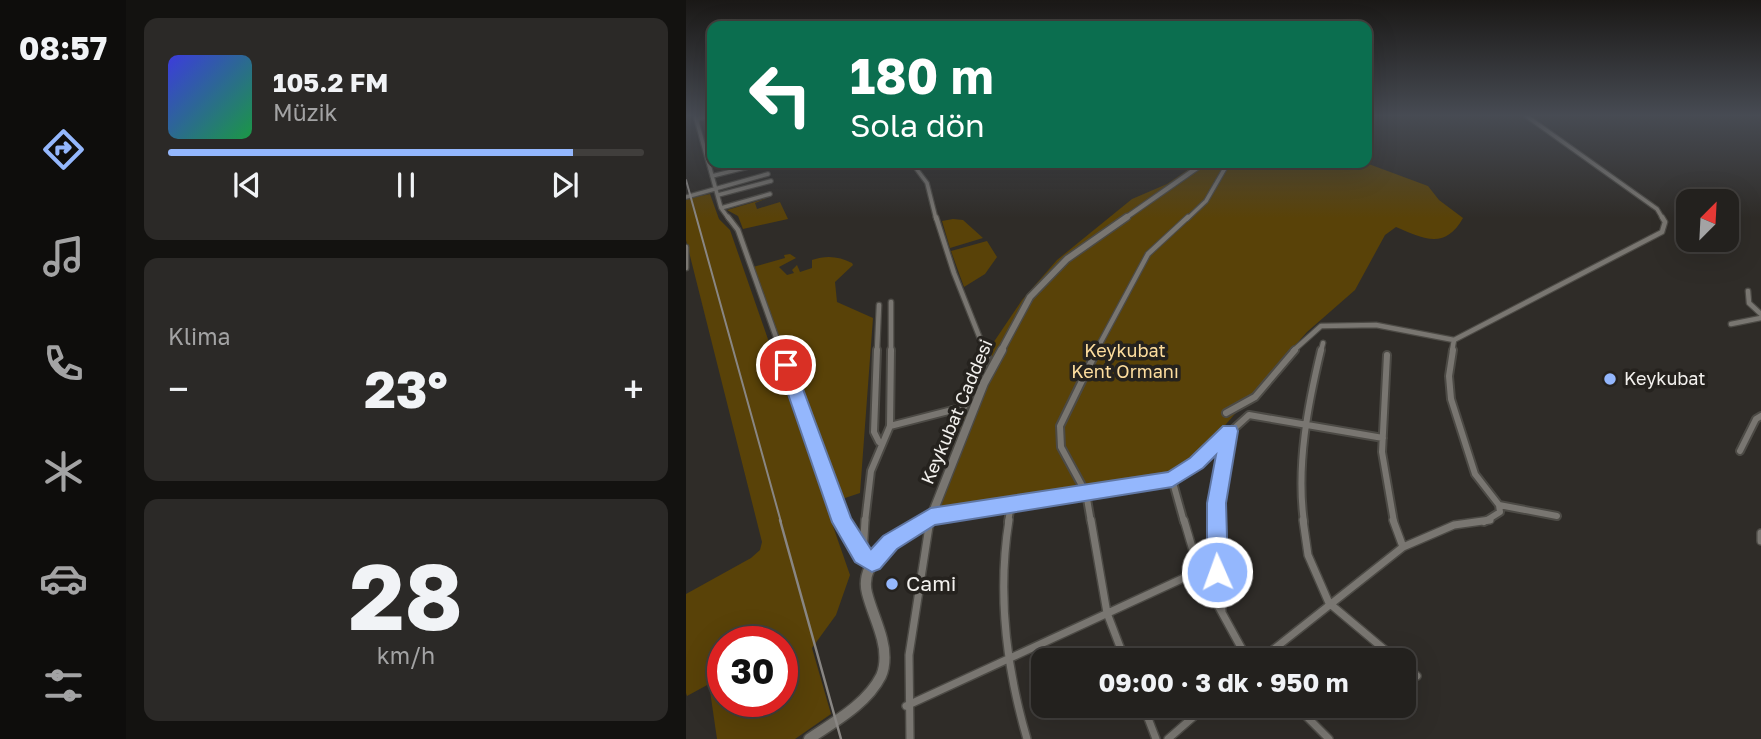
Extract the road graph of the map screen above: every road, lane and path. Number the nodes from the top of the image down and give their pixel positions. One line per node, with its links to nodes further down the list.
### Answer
1 (1574, 149): 21 (street)
2 (710, 168): 9 (street)
3 (744, 168): 9 (street)
4 (766, 168): 8 (street)
5 (918, 168): 25 (street)
6 (1197, 168): 24 (street, Keykubat Caddesi)
7 (1225, 168): 35 (street)
8 (768, 174): 10 (street); 10 (street)
9 (712, 176): 10 (street)
10 (716, 190): 12 (street); 13 (street)
11 (769, 194): 13 (street)
12 (686, 196)
13 (722, 208): 43 (street)
14 (686, 248): 15 (street)
15 (686, 268)
16 (1748, 291): 19 (street)
17 (891, 302): 28 (street)
18 (879, 305): 32 (street)
19 (1761, 316): 20 (street)
20 (1731, 324)
21 (1454, 340): 26 (street); 37 (street)
22 (1323, 343): 29 (street)
23 (1387, 355): 31 (street)
24 (976, 403): 25 (street); 39 (street, Keykubat Caddesi)
25 (964, 407): 28 (street)
26 (1226, 412)
27 (1761, 416): 33 (street)
28 (890, 426): 32 (street)
29 (1308, 426): 30 (street); 31 (street); 46 (street)
30 (1229, 431): 34 (street); 48 (street)
31 (1383, 438): 42 (street)
32 (879, 442): 43 (street)
33 (1740, 451)
34 (1172, 479): 35 (street); 45 (street)
35 (1086, 493): 36 (street); 47 (street)
36 (1011, 505): 39 (street); 53 (street)
37 (1499, 505): 38 (street); 42 (street)
38 (1557, 516)
39 (931, 517): 44 (street); 54 (street)
40 (1761, 533): 41 (street)
41 (1761, 541)
42 (1403, 547): 46 (street)
43 (863, 555): 44 (street)
44 (872, 562): 58 (street)
45 (1199, 571): 47 (street); 48 (street)
46 (1329, 603): 51 (street); 52 (street)
47 (1107, 613): 49 (street); 53 (street)
48 (1222, 616): 50 (street)
49 (1120, 648)
50 (1241, 648)
51 (1275, 648)
52 (1383, 648)
53 (1008, 660): 54 (street); 60 (street)
54 (906, 706): 59 (street)
55 (1148, 718): 61 (street)
56 (1192, 718): 62 (street)
57 (1308, 718): 63 (street)
58 (809, 739)
59 (910, 739)
60 (1027, 739)
61 (1156, 739)
62 (1168, 739)
63 (1329, 739)

